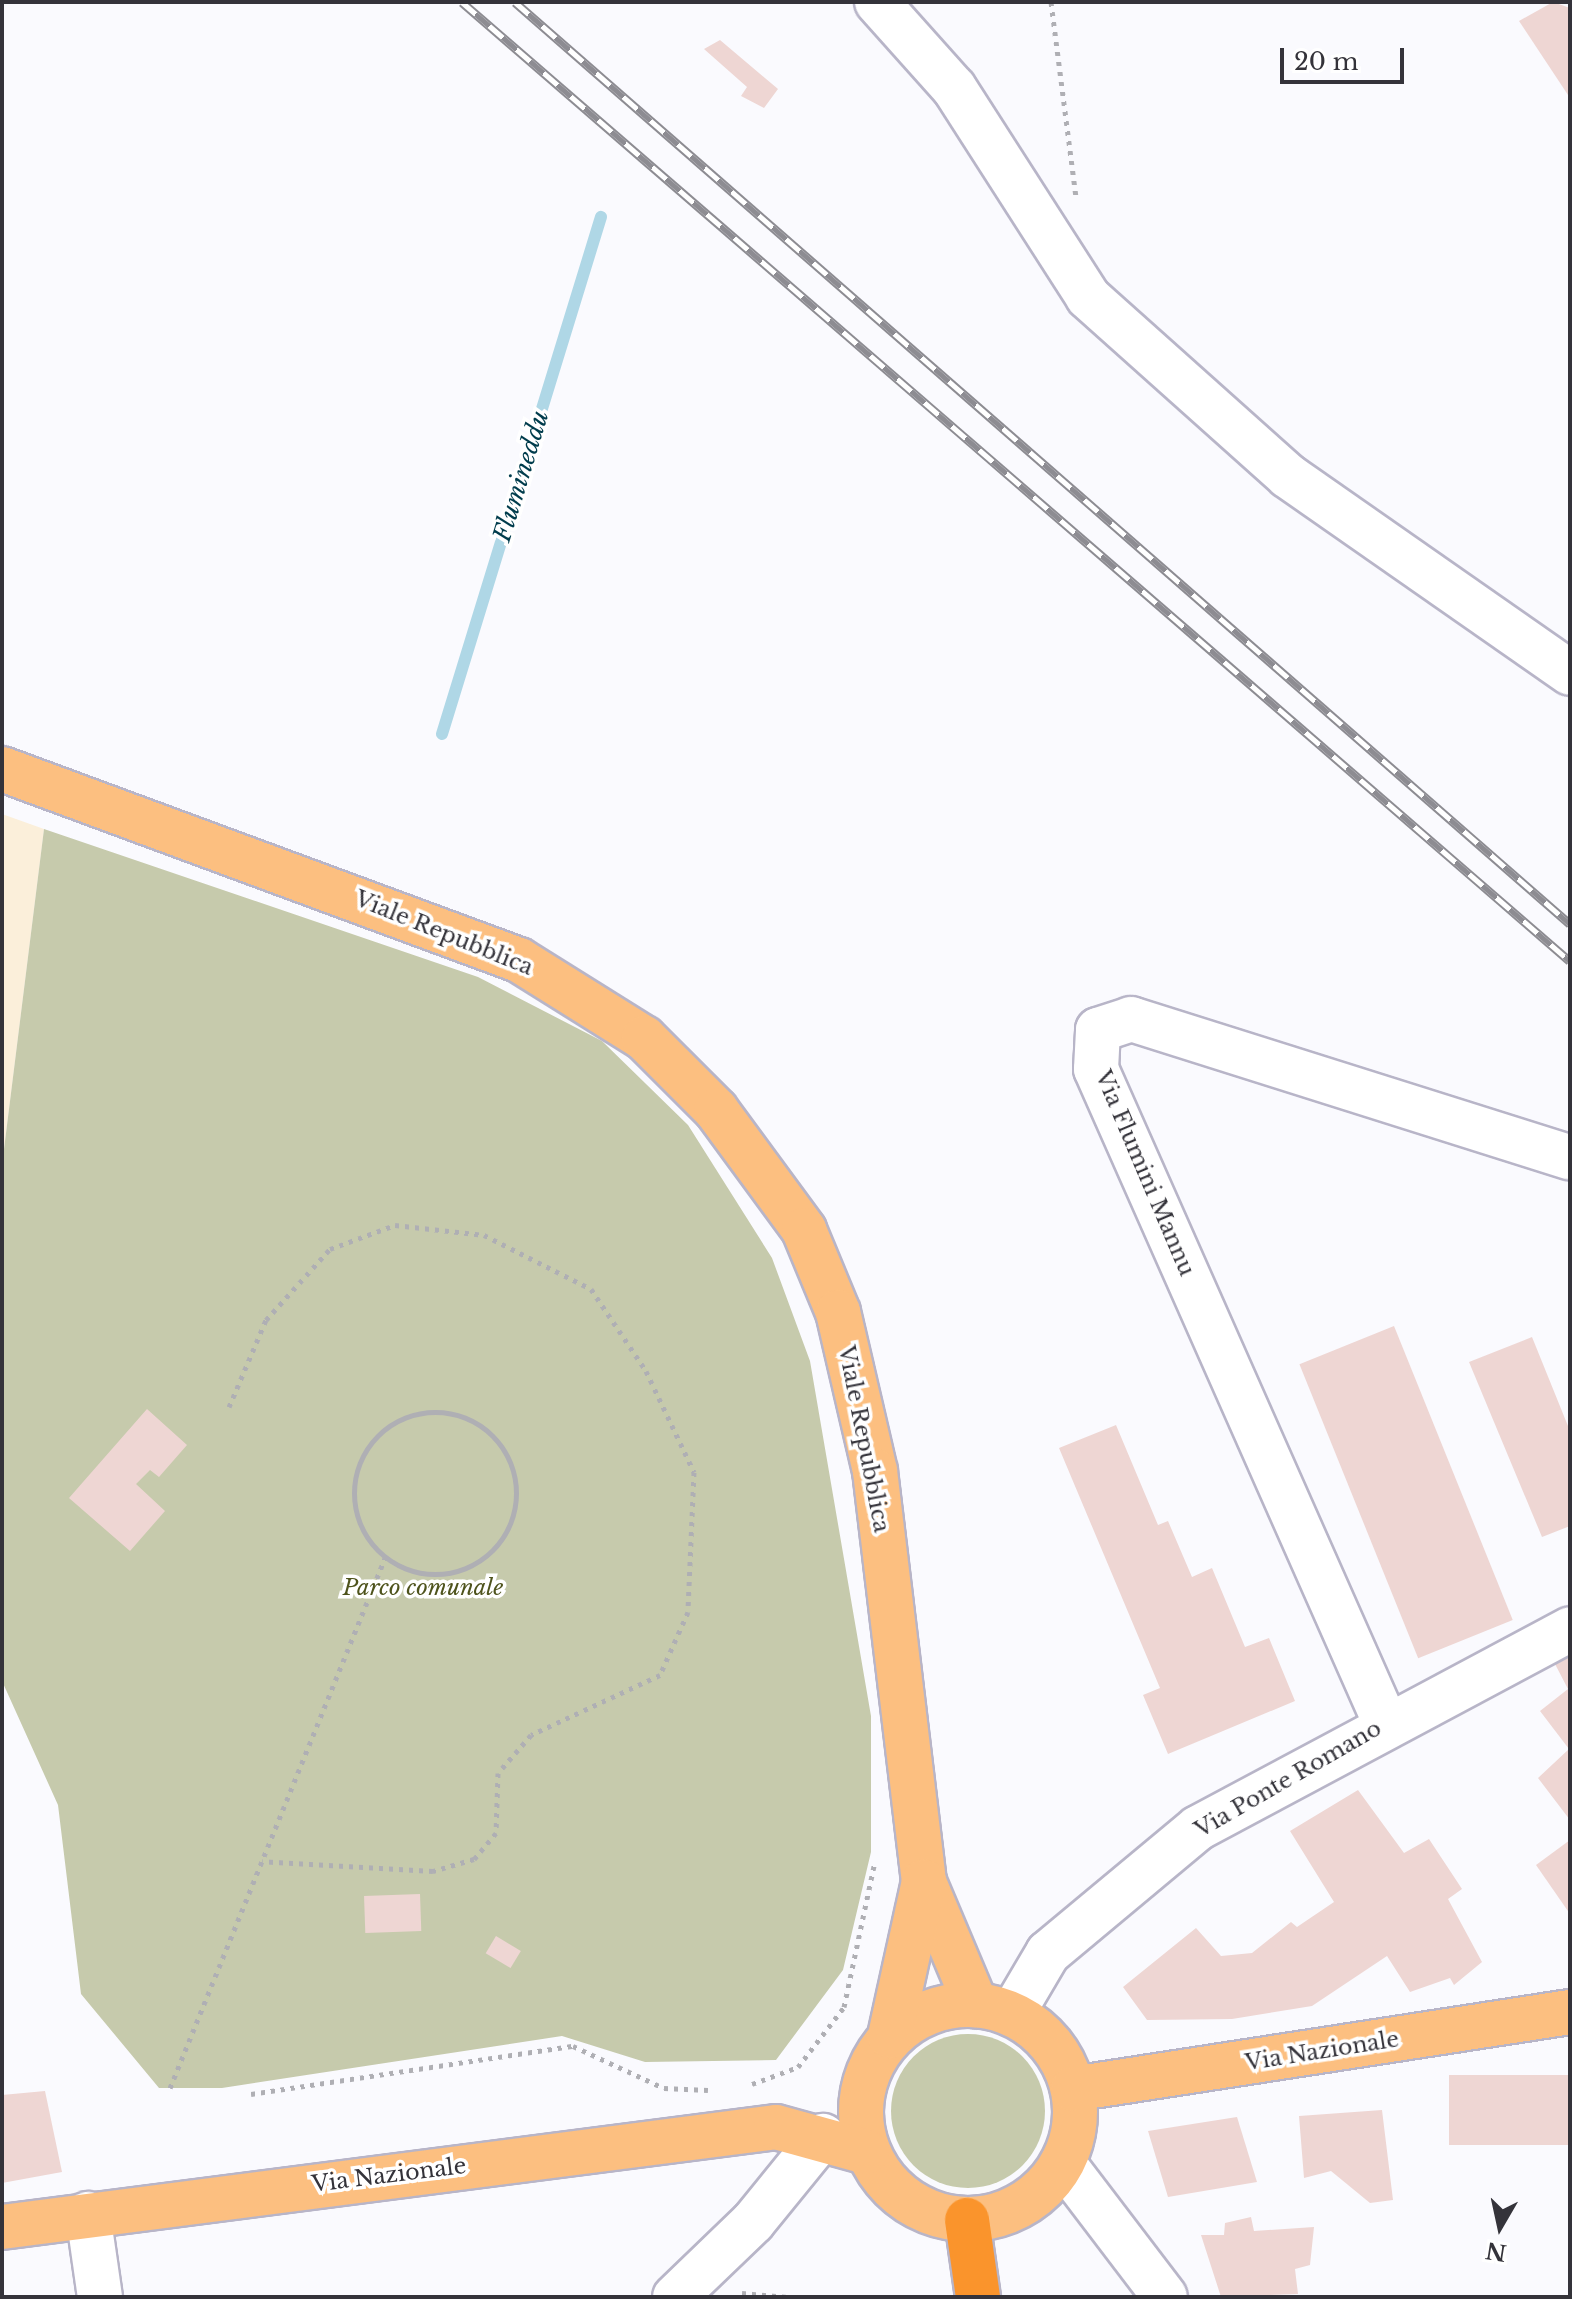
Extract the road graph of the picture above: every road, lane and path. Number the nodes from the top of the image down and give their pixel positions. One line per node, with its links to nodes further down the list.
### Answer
1 (877, 2): 4 (street)
2 (1051, 2): 3 (path)
3 (1077, 202)
4 (1570, 673)
5 (2, 769): 13 (main road, Viale Repubblica)
6 (1570, 1157): 10 (street, Via Flumini Mannu)
7 (229, 1407): 12 (path)
8 (385, 1558): 8 (path); 12 (path)
9 (1570, 1629): 10 (street, Via Ponte Romano)
10 (1385, 1722): 14 (street, Via Ponte Romano)
11 (877, 1849): 21 (path)
12 (262, 1861): 18 (path)
13 (924, 1882): 14 (main road, Viale Repubblica); 16 (main road, Viale Repubblica)
14 (994, 2009): 16 (main road); 19 (main road)
15 (1570, 2012): 19 (main road, Via Nazionale)
16 (890, 2036): 17 (main road)
17 (863, 2084): 23 (main road, Via Nazionale); 25 (main road)
18 (170, 2088)
19 (1073, 2089): 26 (main road)
20 (722, 2090): 22 (path)
21 (737, 2091)
22 (251, 2094)
23 (776, 2127): 24 (main road, Via Nazionale); 27 (main road, Via Nazionale)
24 (823, 2136): 25 (main road, Via Nazionale); 31 (street)
25 (867, 2152): 28 (main road)
26 (1063, 2163): 28 (main road); 33 (street)
27 (88, 2214): 29 (main road, Via Nazionale); 30 (street)
28 (967, 2220): 32 (highway)
29 (2, 2227)
30 (100, 2297)
31 (675, 2297)
32 (978, 2297)
33 (1165, 2297)

